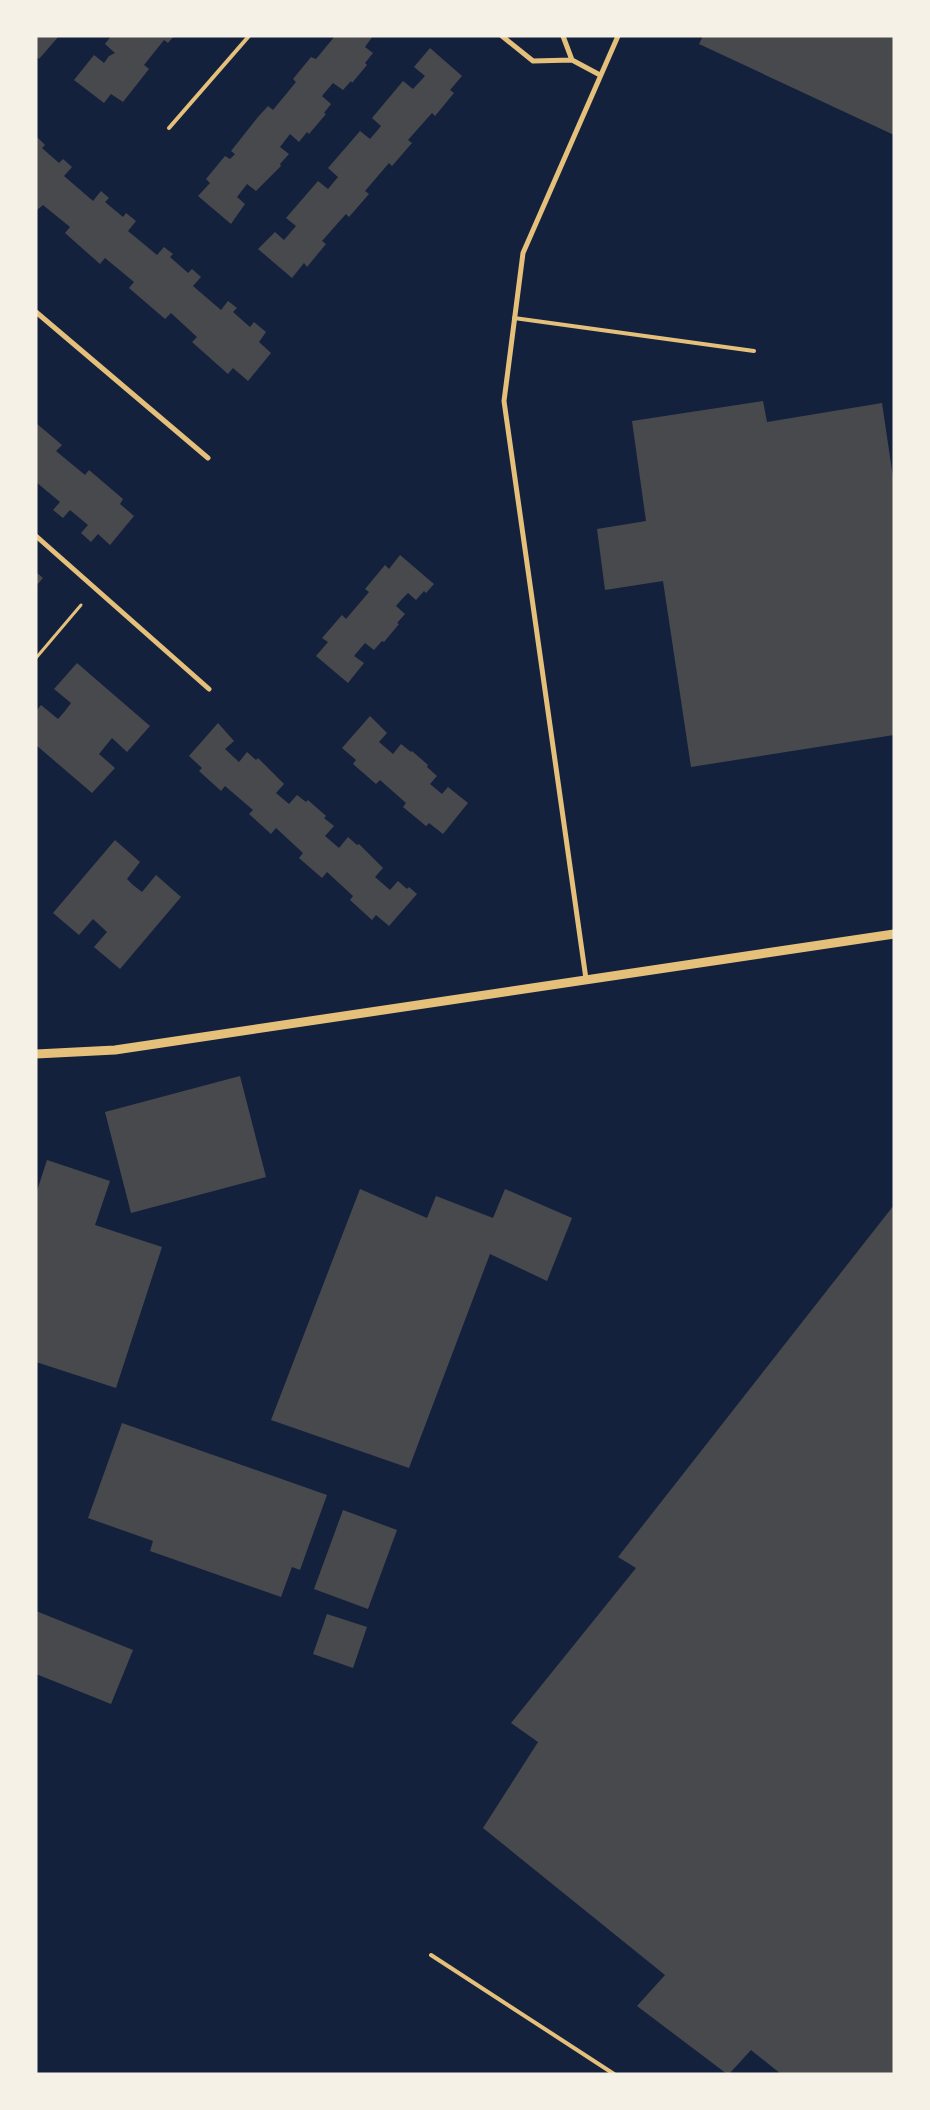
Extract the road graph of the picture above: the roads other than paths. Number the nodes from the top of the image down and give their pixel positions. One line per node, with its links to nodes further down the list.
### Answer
1 (249, 36): 7 (lane)
2 (502, 36): 5 (street)
3 (563, 36): 5 (street)
4 (618, 36): 6 (street)
5 (572, 60): 6 (street)
6 (600, 75): 9 (street)
7 (169, 128)
8 (36, 312): 11 (street)
9 (514, 318): 10 (lane); 15 (street)
10 (754, 351)
11 (208, 458)
12 (36, 536): 13 (street)
13 (209, 690)
14 (894, 934): 15 (street)
15 (586, 979): 16 (street)
16 (36, 1054)
17 (431, 1955): 18 (lane)
18 (614, 2074)

